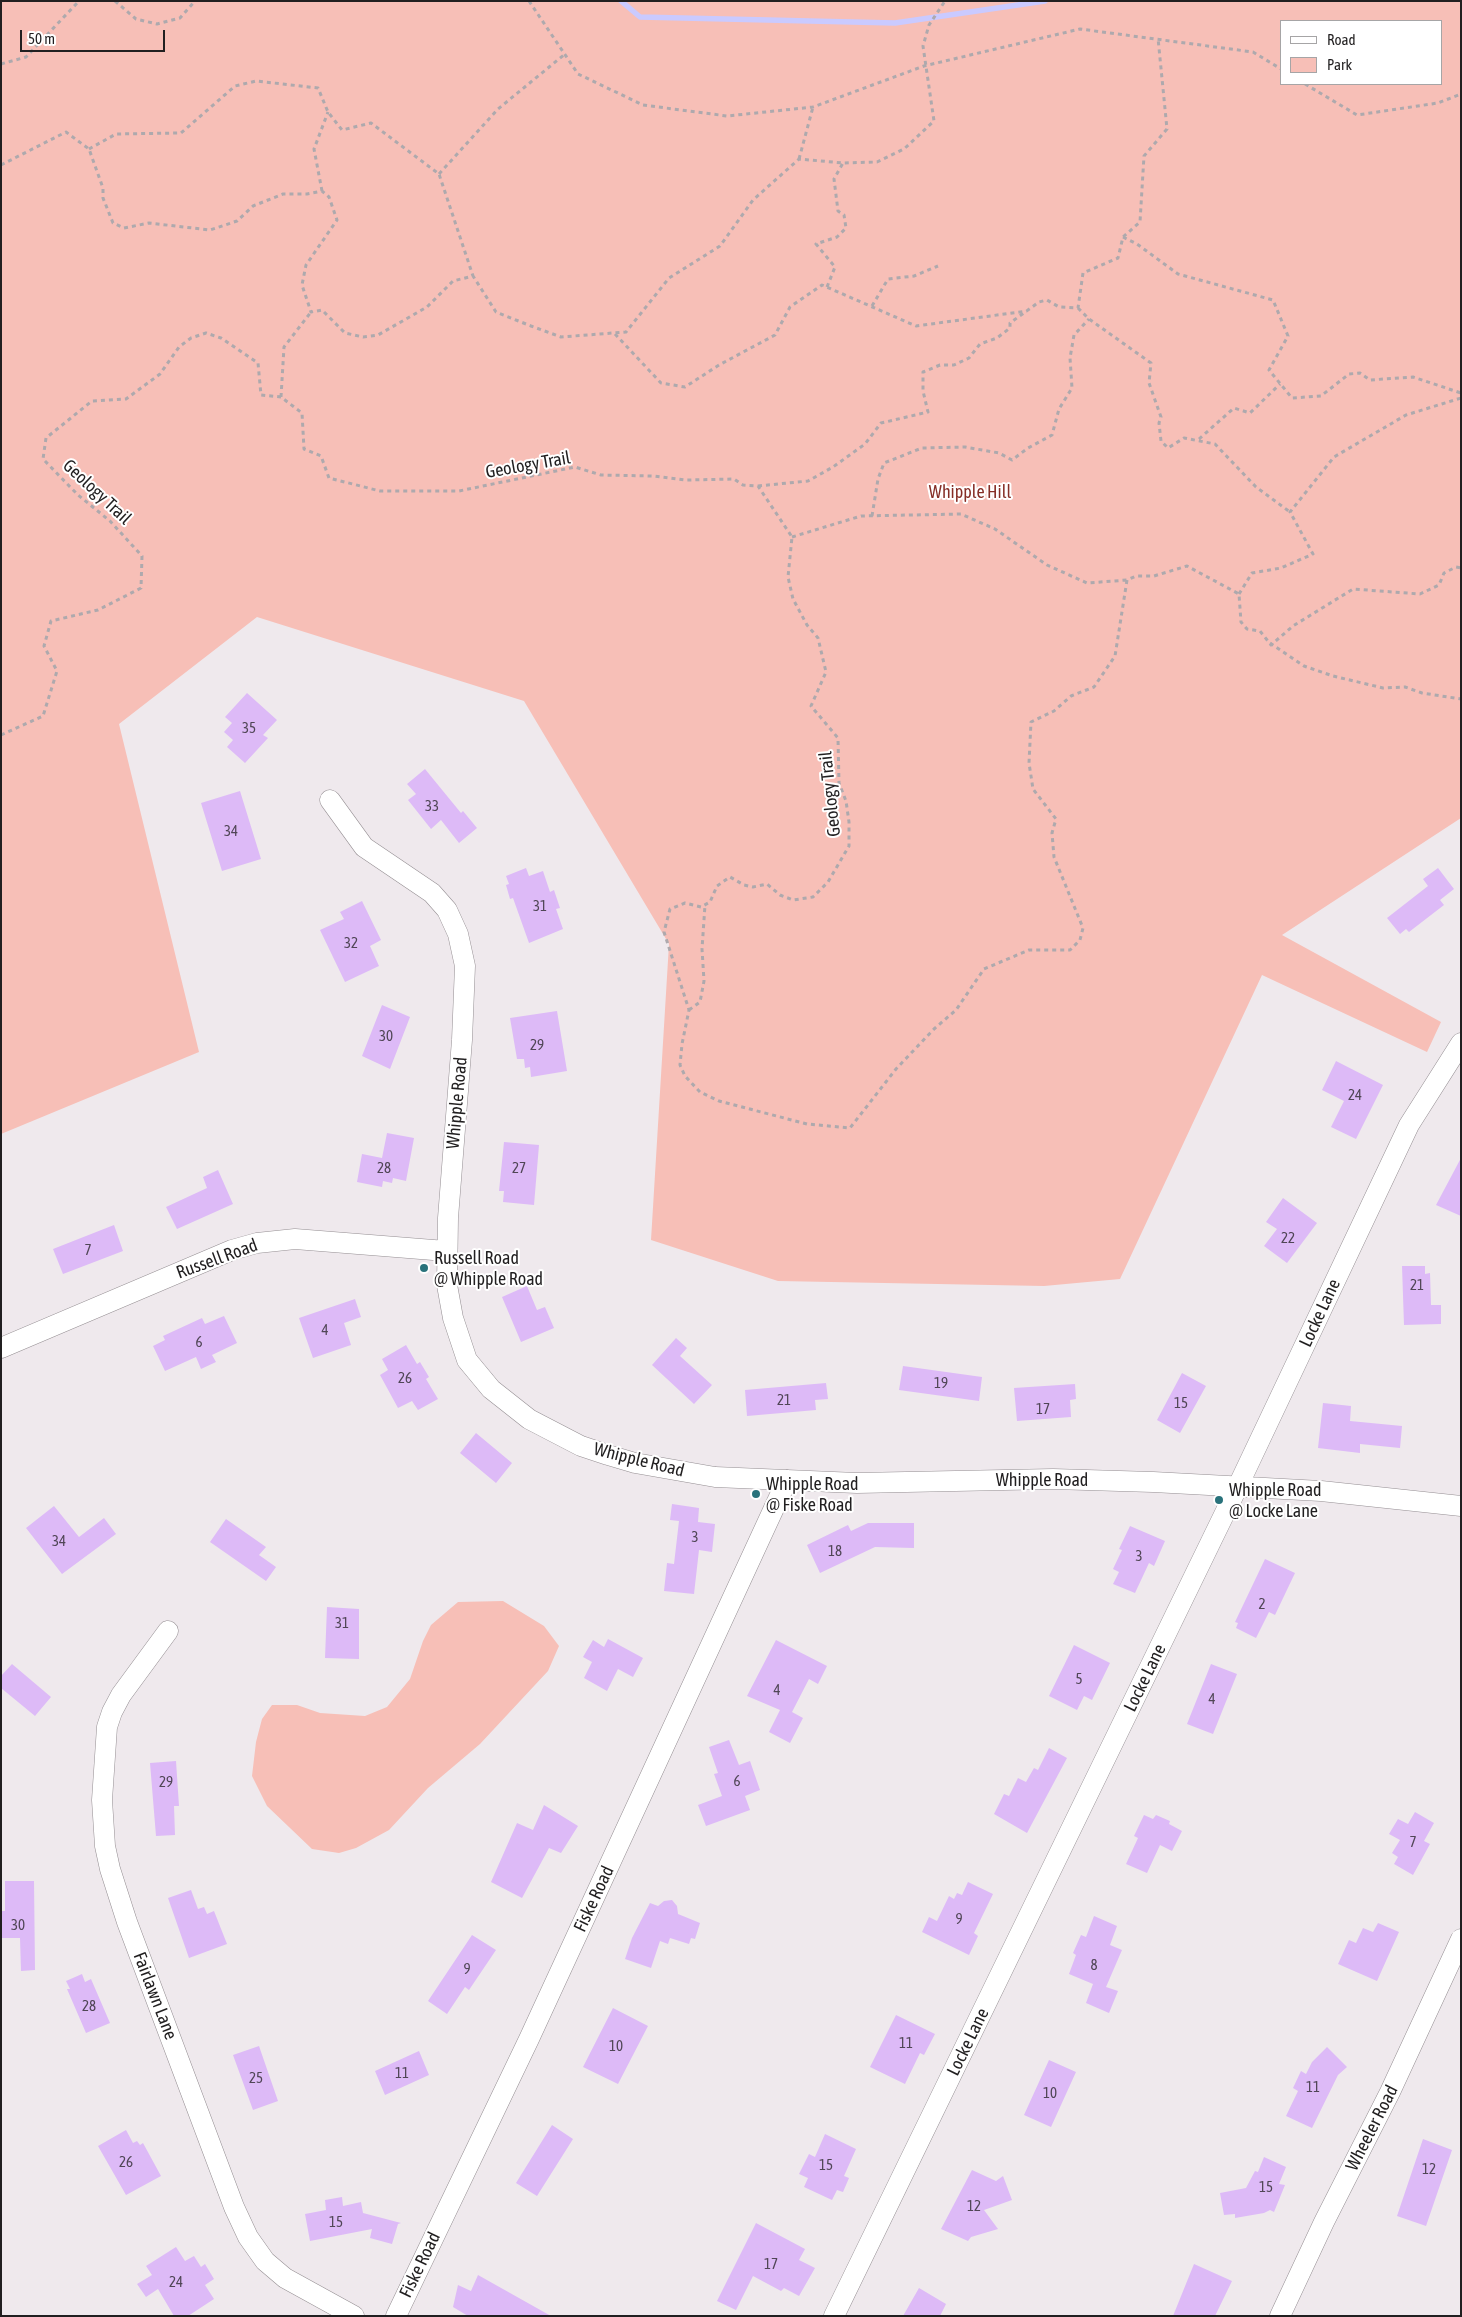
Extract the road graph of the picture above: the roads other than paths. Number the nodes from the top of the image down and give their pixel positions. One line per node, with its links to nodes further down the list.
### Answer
1 (330, 800): 3 (street, Whipple Road)
2 (1461, 1043): 6 (street, Locke Lane)
3 (446, 1251): 4 (street, Russell Road); 5 (street, Whipple Road)
4 (1, 1348)
5 (787, 1480): 6 (street, Whipple Road); 11 (street, Fiske Road)
6 (1238, 1486): 7 (street, Whipple Road); 12 (street, Locke Lane)
7 (1461, 1506)
8 (168, 1631): 10 (street, Fairlawn Lane)
9 (1461, 1939): 13 (street, Wheeler Road)
10 (354, 2316)
11 (396, 2316)
12 (834, 2316)
13 (1280, 2316)

